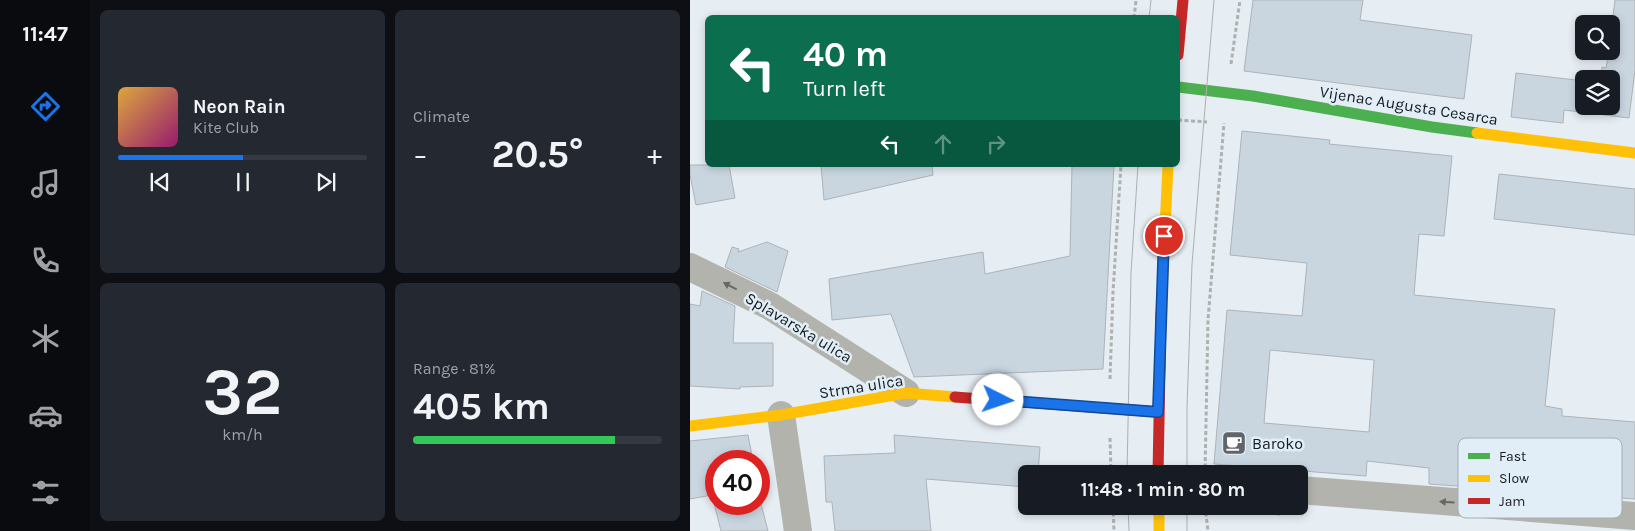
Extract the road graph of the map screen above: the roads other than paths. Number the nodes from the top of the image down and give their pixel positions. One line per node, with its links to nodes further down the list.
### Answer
1 (1183, 0): 2 (street)
2 (1180, 33)
3 (1180, 87): 4 (street, Vijenac Augusta Cesarca)
4 (1635, 154)
5 (1168, 167): 8 (street)
6 (690, 267): 7 (street, Splavarska ulica, one-way to 6)
7 (906, 393): 8 (street, Strma ulica); 9 (street, Strma ulica)
8 (1158, 412): 11 (street)
9 (781, 415): 10 (street, Strma ulica); 17 (street)
10 (690, 426)
11 (1158, 465)
12 (1308, 491): 13 (street, one-way to 12)
13 (1458, 502)
14 (1159, 515): 18 (street)
15 (1622, 515): 16 (street, one-way to 15)
16 (1635, 516)
17 (798, 531)
18 (1159, 531)

